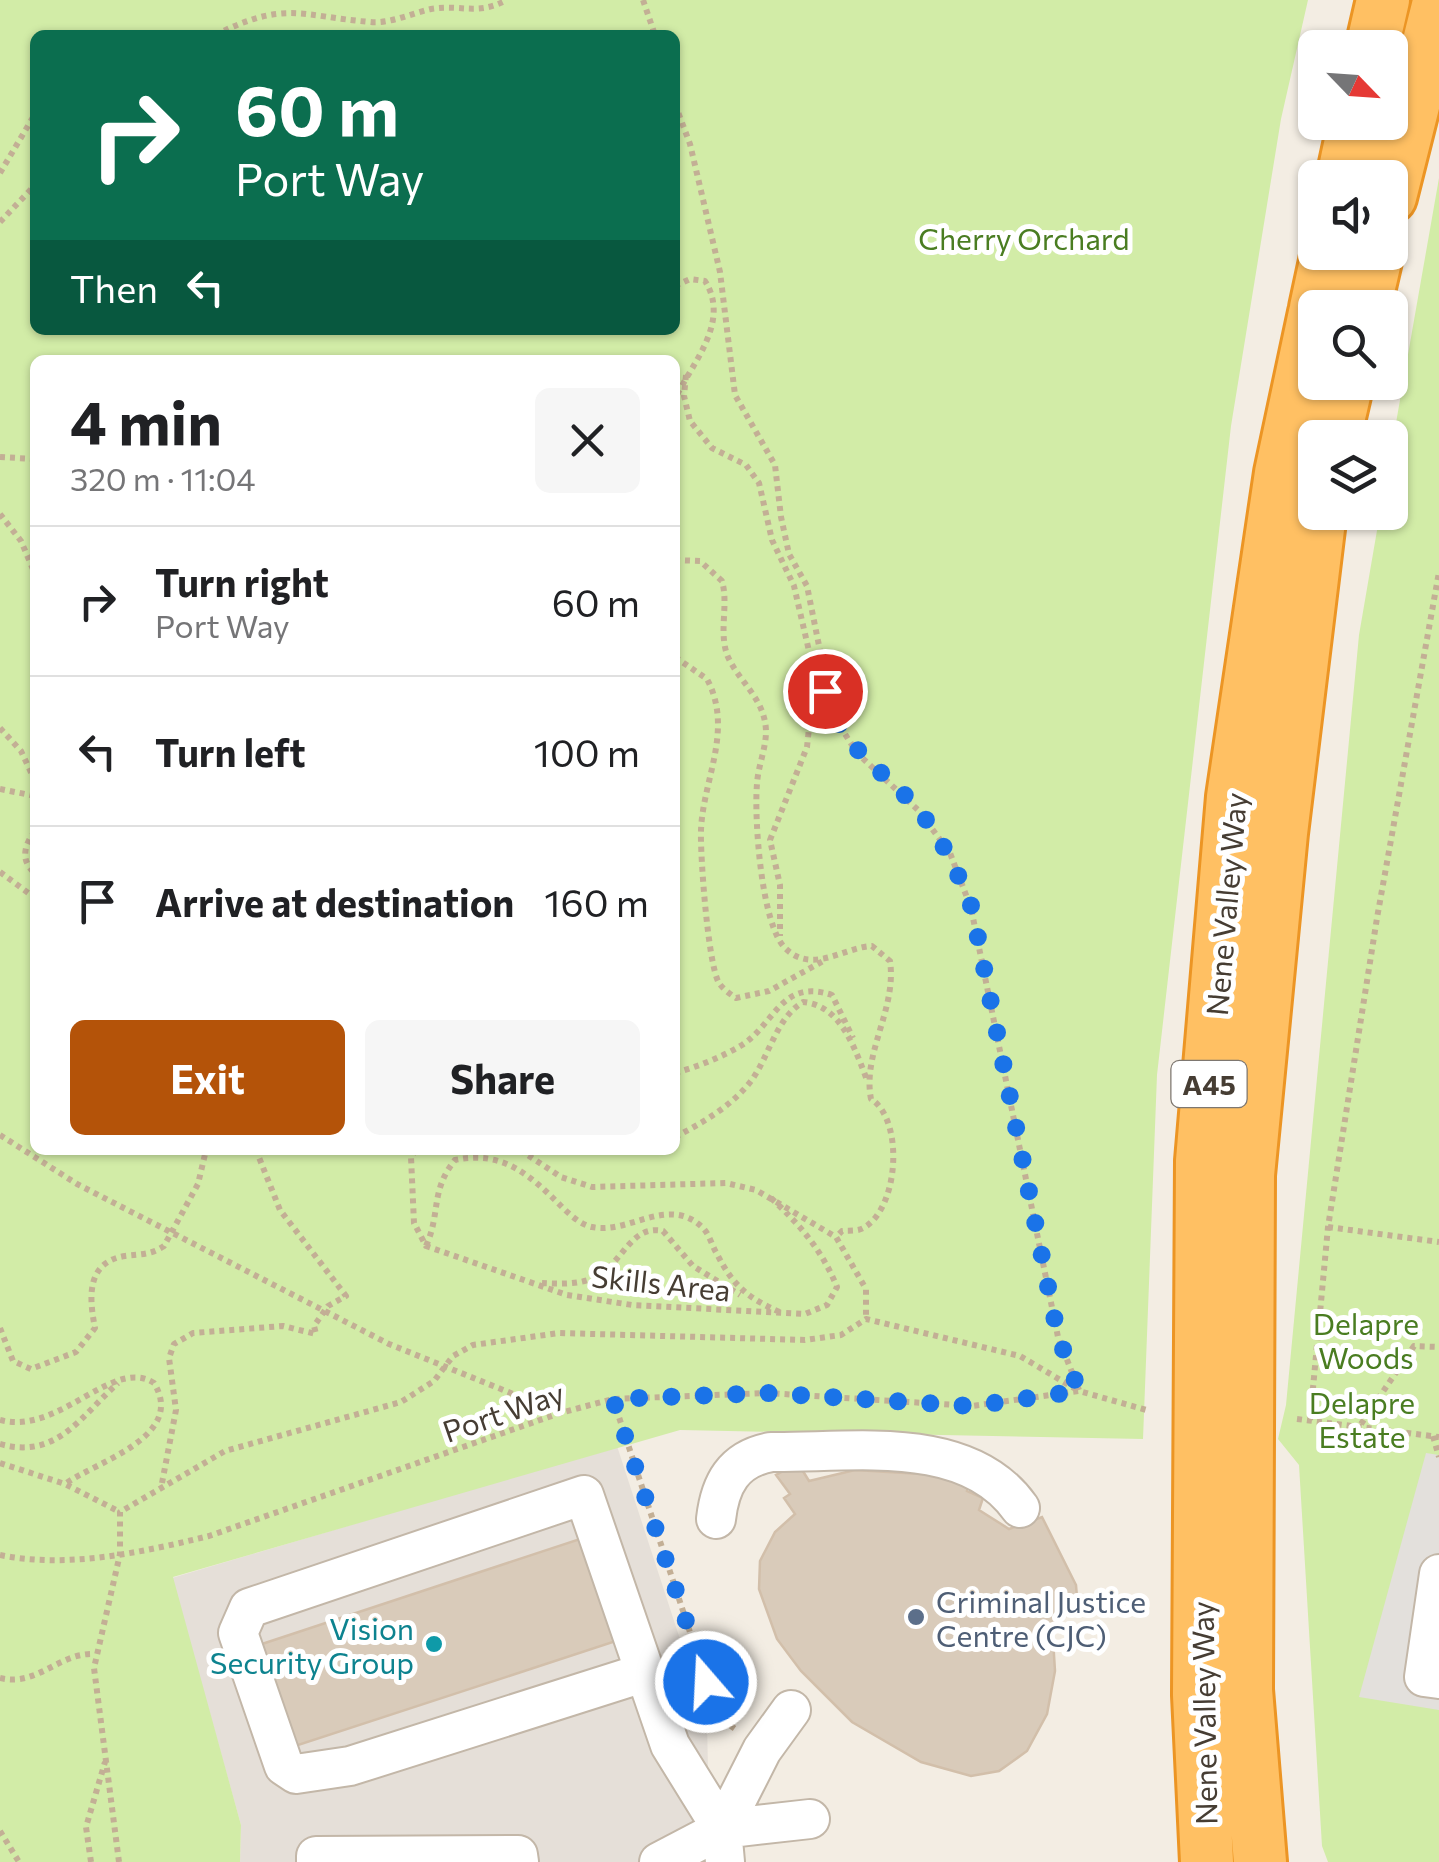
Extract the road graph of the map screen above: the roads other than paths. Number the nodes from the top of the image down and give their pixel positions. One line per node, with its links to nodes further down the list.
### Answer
1 (1383, 0): 3 (highway)
2 (1439, 2): 4 (highway)
3 (1376, 30)
4 (1399, 160)
5 (1298, 396): 18 (highway, Nene Valley Way / A45)
6 (1318, 530): 19 (highway, Nene Valley Way / A45)
7 (1020, 1508): 8 (lane)
8 (716, 1519)
9 (1439, 1574): 11 (lane)
10 (643, 1672): 10 (lane); 14 (lane)
11 (1439, 1679)
12 (792, 1710): 14 (lane)
13 (810, 1819): 14 (lane)
14 (724, 1846): 17 (lane)
15 (316, 1862): 16 (lane)
16 (518, 1862)
17 (659, 1862)
18 (1208, 1862)
19 (1260, 1862)

